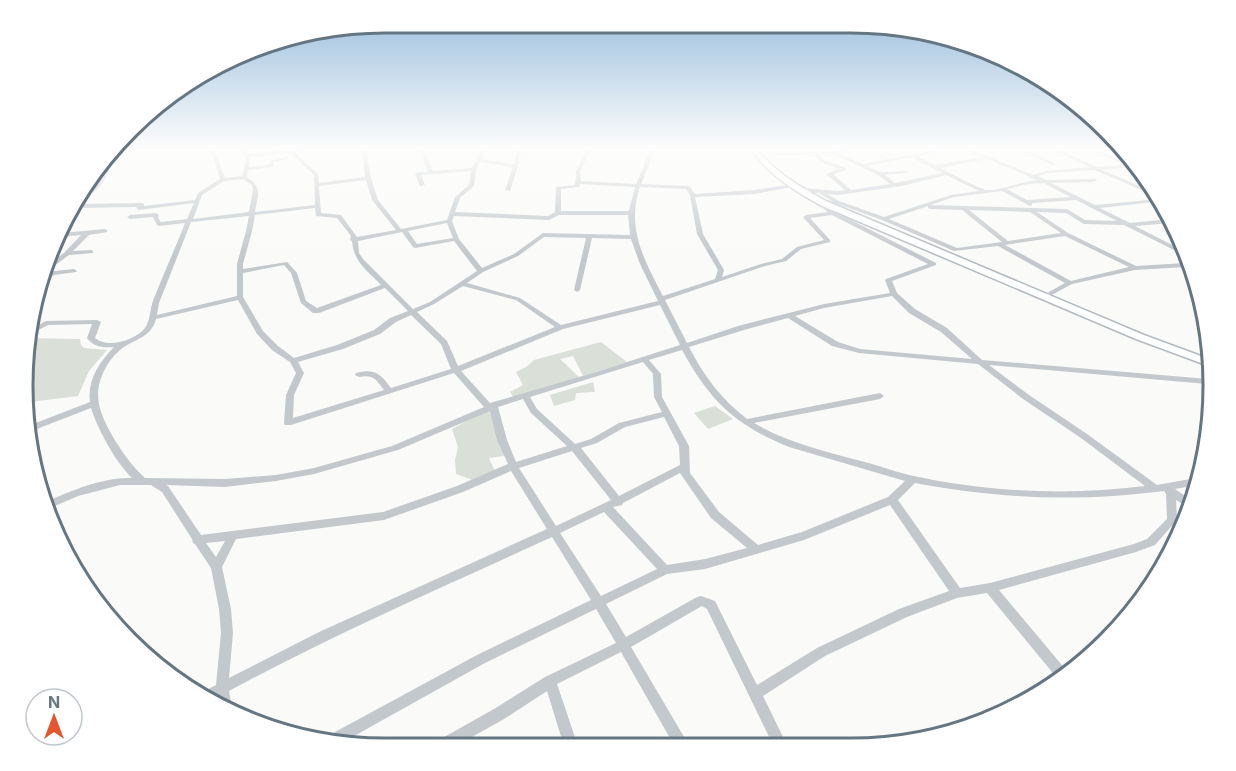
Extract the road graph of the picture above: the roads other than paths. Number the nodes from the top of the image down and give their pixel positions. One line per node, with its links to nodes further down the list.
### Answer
1 (215, 184): 28 (street)
2 (253, 184): 43 (street)
3 (324, 184): 16 (street)
4 (370, 184): 54 (street)
5 (471, 184): 44 (street)
6 (510, 184): 21 (street)
7 (578, 184): 40 (street)
8 (608, 184): 18 (street)
9 (793, 184): 19 (main road)
10 (841, 184): 22 (street)
11 (899, 184): 17 (street)
12 (970, 184): 23 (street)
13 (1020, 184): 20 (street)
14 (1050, 184): 27 (street)
15 (1129, 184): 24 (street)
16 (317, 185): 32 (street)
17 (894, 185): 22 (street)
18 (638, 186): 26 (street); 41 (street)
19 (797, 187): 25 (main road); 26 (street)
20 (1003, 189): 23 (street); 30 (street)
21 (508, 190)
22 (849, 191): 25 (street)
23 (985, 191): 33 (street)
24 (1144, 191)
25 (817, 195): 39 (street); 42 (street); 81 (main road)
26 (692, 196): 74 (street)
27 (1076, 198): 30 (street); 34 (street)
28 (197, 201): 35 (street); 48 (street)
29 (1151, 201): 34 (street)
30 (1026, 202): 38 (street)
31 (83, 205): 35 (street)
32 (317, 206): 43 (street); 61 (street)
33 (924, 207): 36 (street); 45 (street)
34 (1095, 207): 52 (street)
35 (139, 208): 46 (street)
36 (963, 208): 37 (street); 62 (street)
37 (1029, 209): 38 (street); 57 (street)
38 (1038, 209): 52 (street)
39 (862, 211): 45 (street); 47 (street)
40 (558, 213): 41 (street); 44 (street)
41 (631, 213): 59 (street)
42 (833, 213): 74 (street); 79 (street)
43 (252, 214): 48 (street); 71 (street)
44 (452, 214): 49 (street)
45 (893, 214): 47 (street)
46 (130, 217): 48 (street); 51 (street)
47 (884, 219): 63 (street)
48 (191, 220): 85 (street)
49 (449, 221): 54 (street); 60 (street)
50 (1163, 222): 52 (street)
51 (124, 224)
52 (1126, 224): 64 (street)
53 (105, 231): 55 (street)
54 (402, 231): 60 (street); 61 (street)
55 (87, 232): 56 (street); 66 (street)
56 (67, 234)
57 (1066, 234): 62 (street); 69 (street)
58 (589, 236): 59 (street); 72 (street); 78 (street)
59 (633, 237): 82 (street)
60 (456, 239): 72 (street)
61 (353, 240): 77 (street)
62 (1006, 242): 63 (street)
63 (998, 243): 75 (street)
64 (1175, 249)
65 (91, 252): 66 (street)
66 (67, 253): 67 (street)
67 (56, 261)
68 (1181, 265): 69 (street)
69 (1135, 268): 75 (street)
70 (74, 271): 73 (street)
71 (239, 272): 77 (street); 80 (street)
72 (481, 272): 76 (street)
73 (52, 273)
74 (718, 279): 82 (street)
75 (1070, 283): 81 (street)
76 (463, 284): 83 (street); 86 (street)
77 (385, 286): 83 (street)
78 (577, 290)
79 (894, 294): 84 (street); 91 (street)
80 (240, 297): 85 (street); 93 (street)
81 (1044, 297): 92 (main road)
82 (662, 301): 86 (street); 89 (street)
83 (412, 312): 93 (street); 94 (street)
84 (789, 315): 89 (street); 91 (street)
85 (152, 318): 88 (street)
86 (560, 327): 94 (street)
87 (38, 328): 88 (street)
88 (123, 344): 100 (street)
89 (685, 345): 90 (street); 103 (street)
90 (645, 359): 98 (street); 102 (street)
91 (978, 360): 96 (street); 115 (street)
92 (1202, 360)
93 (293, 361): 97 (street)
94 (456, 370): 97 (street); 101 (street)
95 (359, 375): 97 (street)
96 (1203, 382)
97 (389, 391)
98 (525, 395): 101 (street); 105 (street)
99 (880, 396): 103 (street)
100 (93, 404): 104 (street); 108 (street)
101 (491, 406): 106 (street); 112 (street)
102 (667, 414): 105 (street); 107 (street)
103 (746, 422): 109 (street)
104 (35, 426)
105 (573, 447): 106 (street); 119 (street)
106 (513, 466): 120 (street); 121 (street)
107 (683, 467): 119 (street); 123 (street)
108 (128, 470): 110 (street); 111 (street)
109 (913, 479): 115 (street); 116 (street)
110 (146, 481): 111 (street); 112 (street); 114 (street)
111 (112, 483): 118 (street)
112 (177, 483): 114 (street)
113 (1189, 484): 115 (street)
114 (165, 489): 122 (street)
115 (1164, 490): 117 (street); 126 (street)
116 (892, 500): 123 (street); 127 (street)
117 (1183, 501)
118 (54, 503)
119 (612, 505): 120 (street); 125 (street)
120 (555, 531): 128 (street); 132 (street)
121 (233, 535): 122 (street); 124 (street)
122 (197, 540): 124 (street)
123 (757, 550): 125 (street)
124 (216, 567): 132 (street)
125 (665, 570): 128 (street)
126 (990, 588): 127 (street); 130 (street)
127 (957, 593): 134 (street)
128 (599, 603): 129 (street); 136 (street)
129 (623, 645): 131 (street); 134 (street); 139 (street)
130 (1058, 670)
131 (550, 681): 137 (street); 138 (street)
132 (222, 688): 133 (street); 135 (street)
133 (213, 693)
134 (756, 693): 140 (street)
135 (224, 699)
136 (347, 736)
137 (456, 738)
138 (568, 738)
139 (678, 738)
140 (777, 738)

